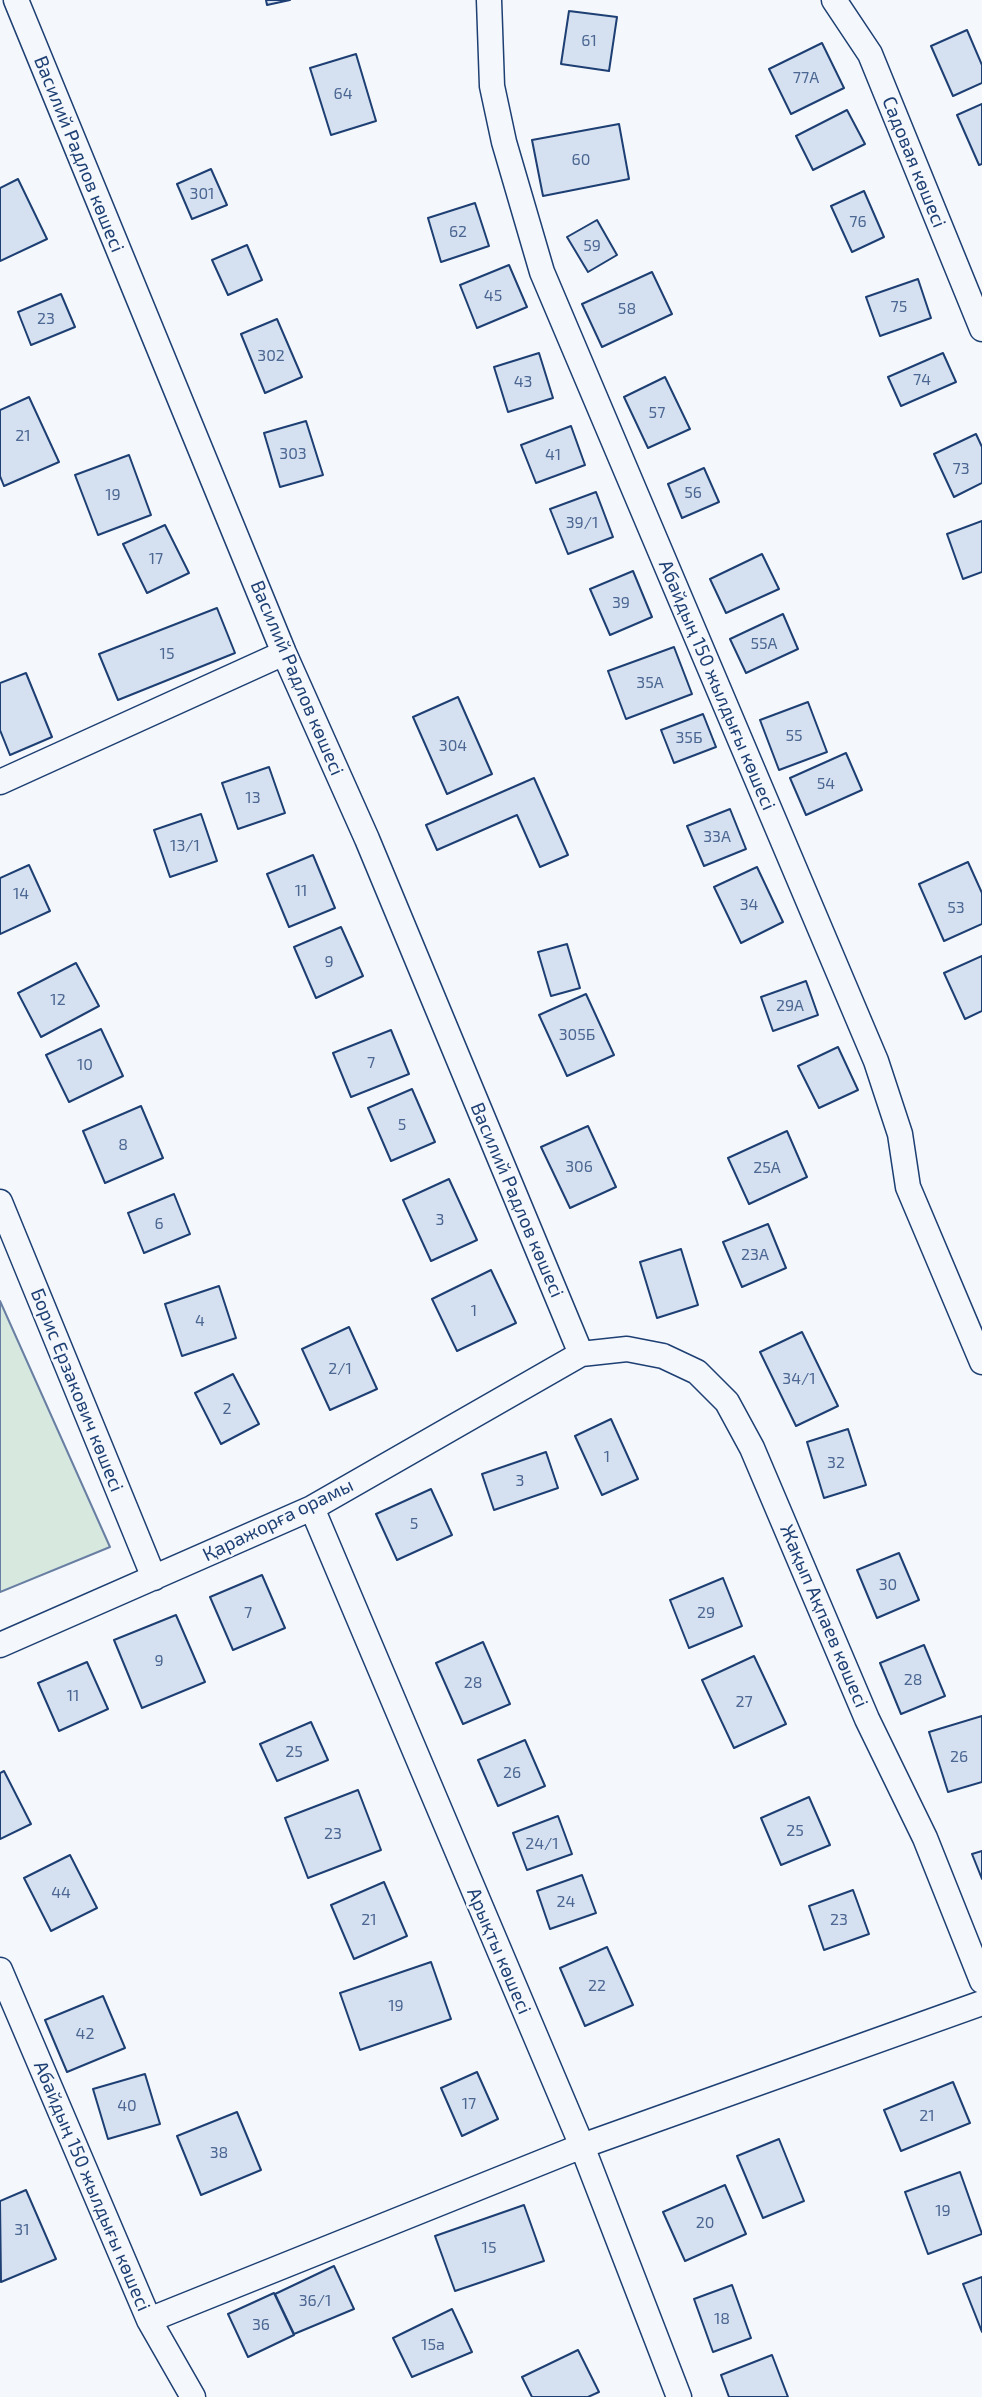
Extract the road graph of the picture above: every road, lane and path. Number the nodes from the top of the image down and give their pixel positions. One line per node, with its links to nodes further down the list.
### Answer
1 (16, 0): 5 (street, Василий Радлов көшесі)
2 (489, 0): 9 (street, Абайдың 150 жылдығы көшесі)
3 (834, 0): 4 (street, Садовая көшесі)
4 (982, 330)
5 (284, 653): 6 (street); 8 (street, Василий Радлов көшесі)
6 (0, 782)
7 (0, 1202): 11 (street, Борис Ерзакович көшесі)
8 (581, 1354): 10 (street, Қаражорға орамы); 14 (street, Жақып Ақпаев көшесі)
9 (982, 1362)
10 (312, 1508): 11 (street, Қаражорға орамы); 16 (street, Арықты көшесі)
11 (154, 1578): 12 (street, Қаражорға орамы)
12 (0, 1645)
13 (0, 1970): 17 (street, Абайдың 150 жылдығы көшесі)
14 (982, 1982)
15 (982, 2003): 16 (street)
16 (582, 2146): 17 (street); 19 (street, Арықты көшесі)
17 (149, 2320): 18 (street, Абайдың 150 жылдығы көшесі)
18 (193, 2397)
19 (679, 2397)

